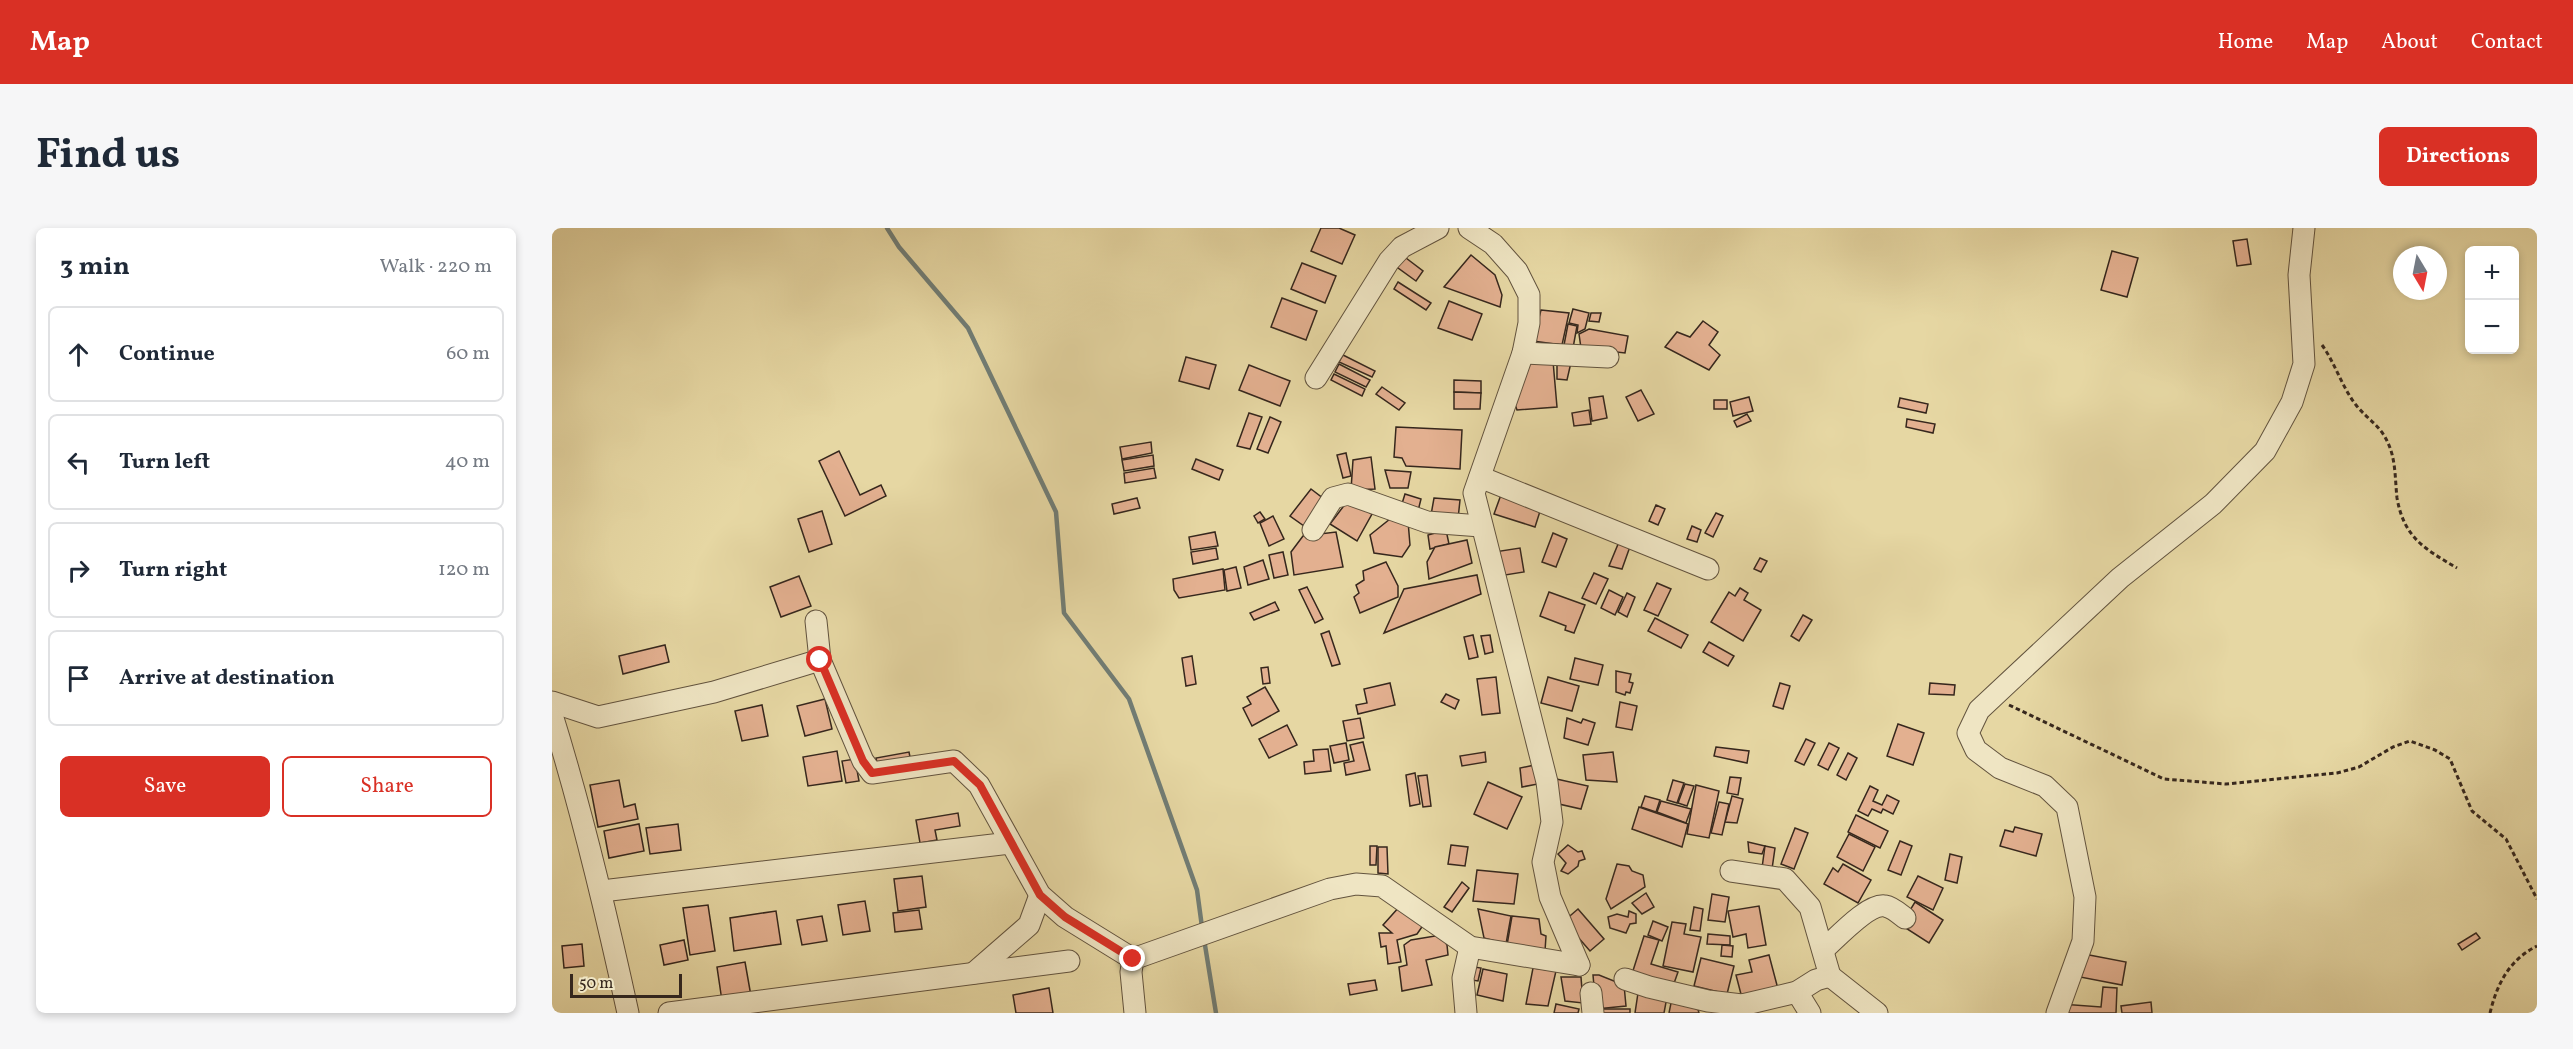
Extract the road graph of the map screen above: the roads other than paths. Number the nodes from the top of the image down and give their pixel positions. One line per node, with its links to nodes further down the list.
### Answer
1 (1438, 228): 6 (street)
2 (1469, 228): 4 (street)
3 (2304, 228): 34 (street)
4 (1523, 353): 5 (street); 7 (street)
5 (1608, 357)
6 (1316, 378)
7 (1480, 477): 8 (street); 10 (street)
8 (1482, 526): 9 (street); 20 (street)
9 (1313, 530)
10 (1708, 569)
11 (816, 621): 12 (street)
12 (820, 660): 13 (street); 15 (street)
13 (552, 702)
14 (552, 716): 17 (street)
15 (1010, 843): 17 (street); 18 (street)
16 (1731, 871): 21 (street)
17 (602, 891): 28 (street)
18 (1040, 895): 22 (street); 24 (street)
19 (1905, 918): 21 (street)
20 (1470, 947): 22 (street); 31 (street)
21 (1823, 950): 25 (street)
22 (1133, 959): 30 (street)
23 (1069, 961): 24 (street)
24 (974, 973): 29 (street)
25 (1830, 976): 27 (street); 33 (street)
26 (1625, 979): 27 (street)
27 (1797, 992): 32 (street)
28 (628, 1013)
29 (669, 1013)
30 (1135, 1013)
31 (1466, 1013)
32 (1810, 1013)
33 (1877, 1013)
34 (2057, 1013)

